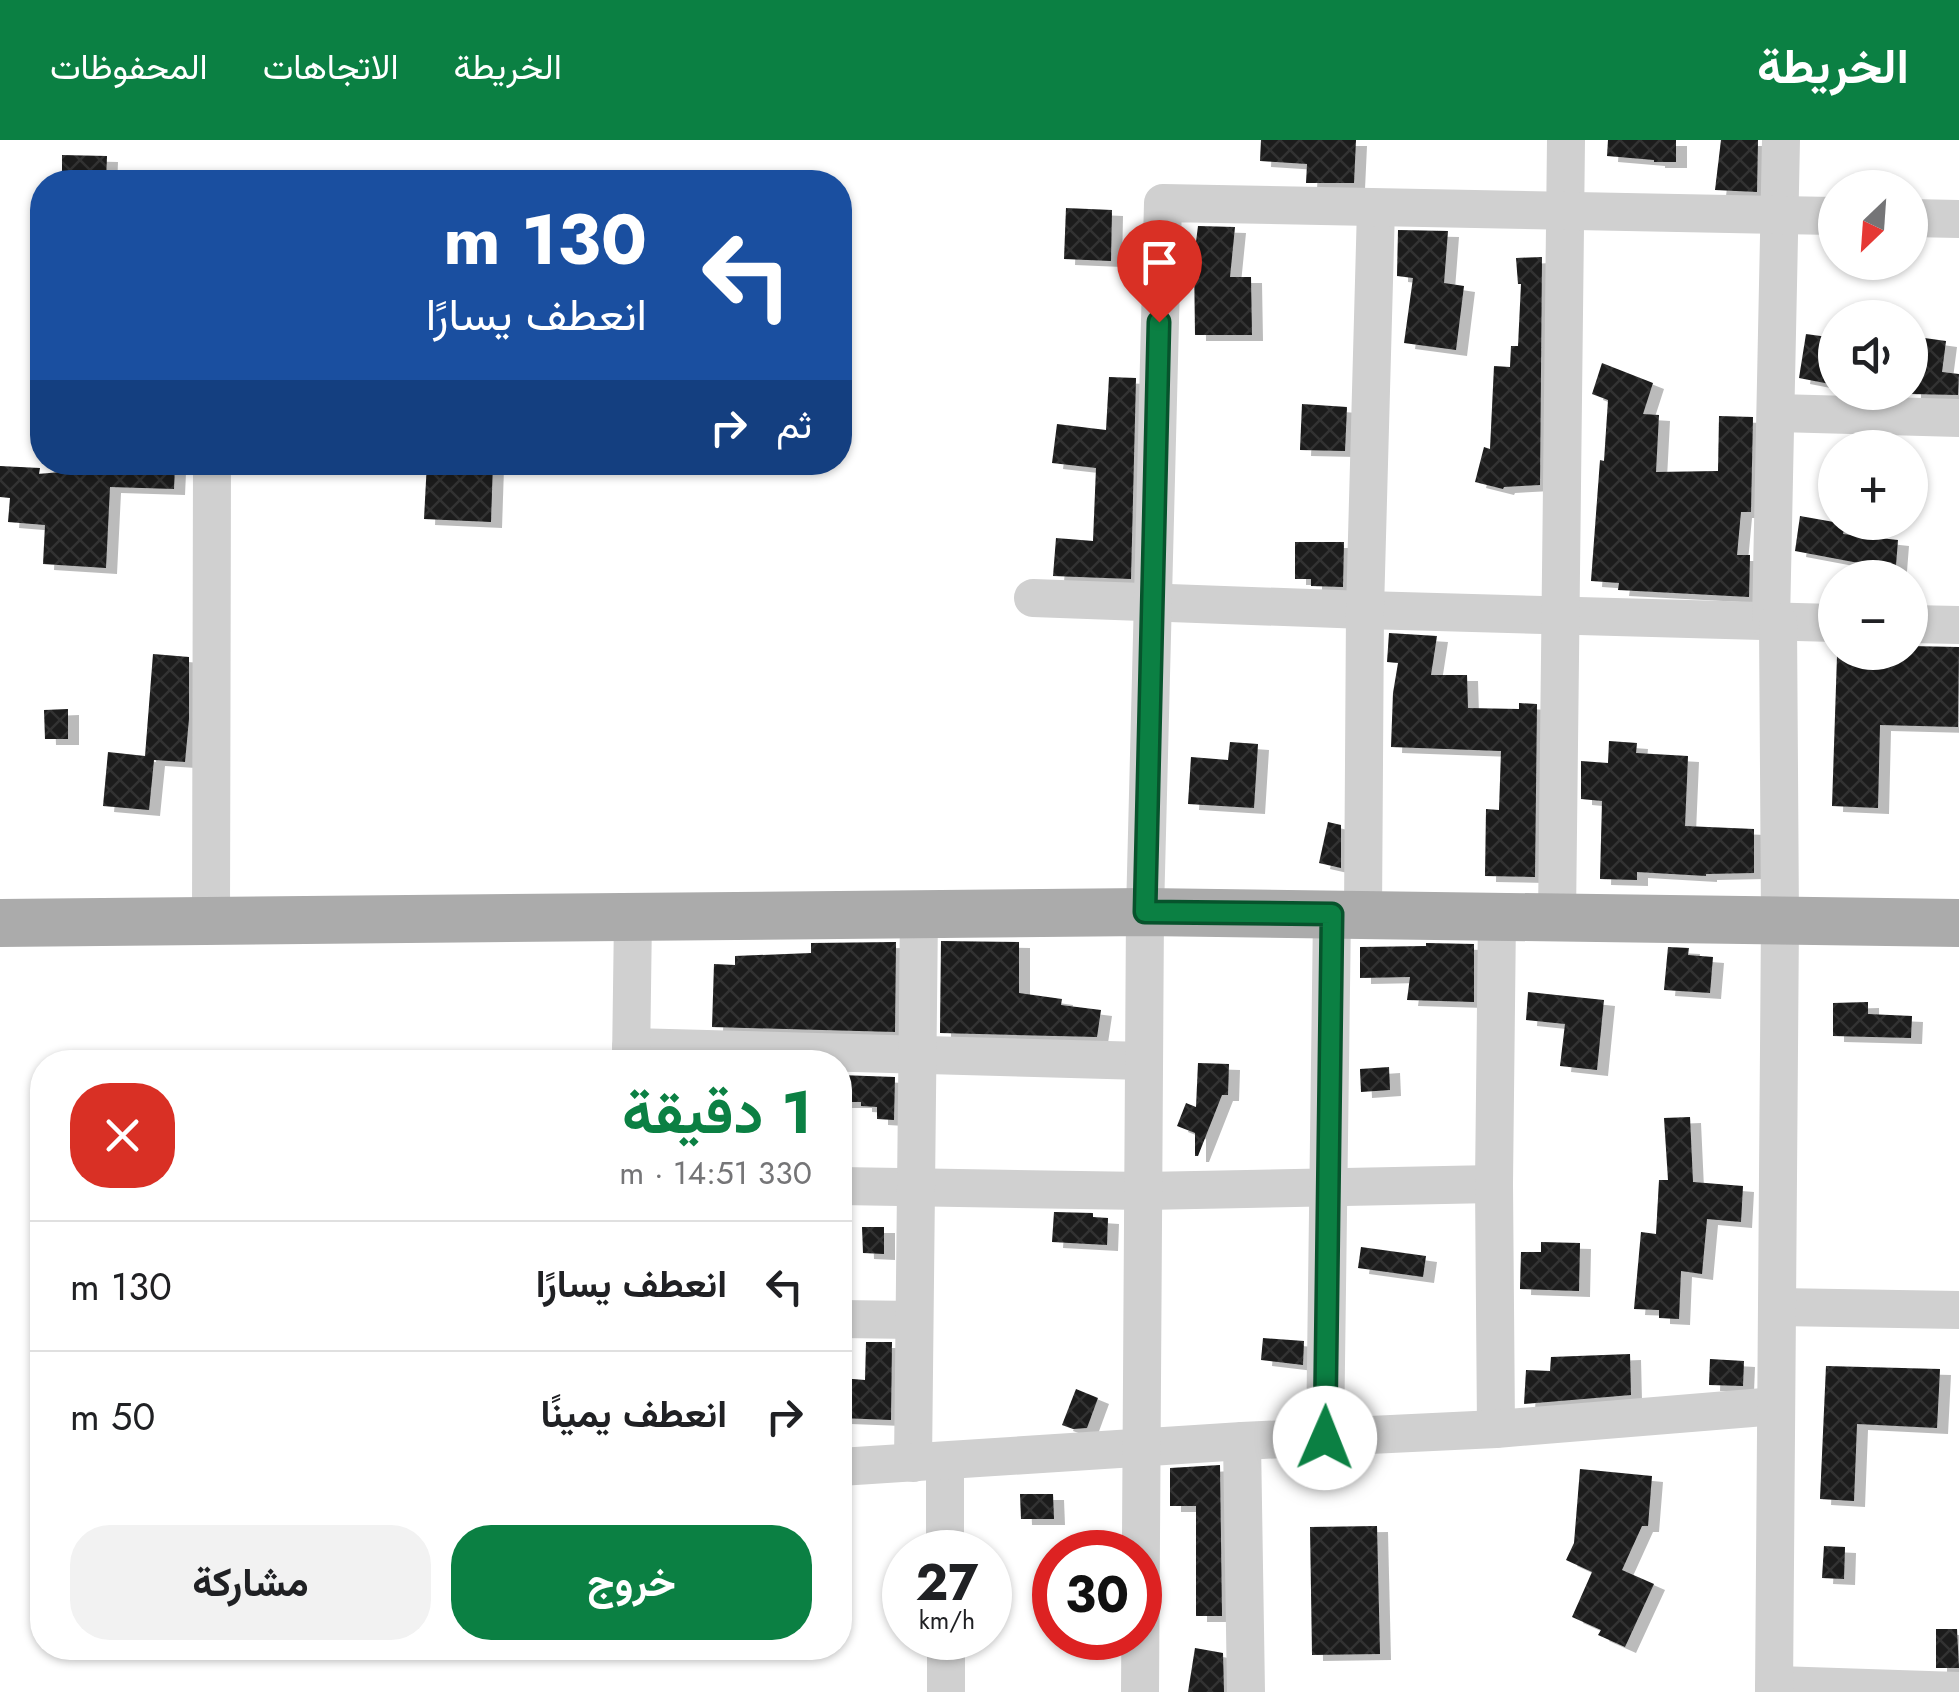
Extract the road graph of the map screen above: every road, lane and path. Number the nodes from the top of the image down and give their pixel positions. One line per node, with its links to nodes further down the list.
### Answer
1 (1566, 140): 4 (street)
2 (1781, 140): 5 (street)
3 (1376, 208): 4 (street); 13 (street); 14 (street)
4 (1566, 211): 5 (street); 15 (street)
5 (1780, 215): 6 (street); 9 (street)
6 (1818, 216)
7 (1928, 218): 8 (street)
8 (1959, 219)
9 (1776, 413): 10 (street); 16 (street)
10 (1959, 418)
11 (212, 475): 27 (street)
12 (1033, 598): 13 (street)
13 (1152, 602): 14 (street); 20 (street)
14 (1366, 610): 15 (street); 22 (street)
15 (1560, 615): 16 (street); 25 (street)
16 (1774, 622): 17 (street); 26 (street)
17 (1818, 623)
18 (1928, 624): 19 (street)
19 (1959, 625)
20 (1145, 912): 21 (main road); 22 (main road); 33 (street)
21 (919, 913): 24 (main road); 32 (street)
22 (1348, 915): 23 (main road); 37 (street)
23 (1497, 916): 25 (main road); 34 (street)
24 (633, 917): 27 (main road); 30 (street)
25 (1557, 917): 26 (main road)
26 (1780, 920): 28 (main road); 39 (street)
27 (211, 921): 29 (main road)
28 (1959, 922)
29 (0, 923)
30 (631, 1050)
31 (852, 1054): 32 (street)
32 (917, 1054): 33 (street); 36 (street)
33 (1144, 1061): 38 (street)
34 (1494, 1184): 37 (street); 44 (street)
35 (852, 1186): 36 (street)
36 (916, 1187): 38 (street); 42 (street)
37 (1328, 1187): 38 (street); 45 (street)
38 (1144, 1191): 47 (street)
39 (1777, 1307): 40 (street); 43 (street)
40 (1959, 1310)
41 (852, 1319): 42 (street)
42 (914, 1320): 48 (street)
43 (1776, 1406): 44 (street); 52 (street)
44 (1496, 1429): 45 (street)
45 (1325, 1438): 46 (street)
46 (1242, 1442): 47 (street); 56 (street)
47 (1142, 1447): 48 (street); 55 (street)
48 (929, 1462): 49 (street); 50 (street)
49 (852, 1466)
50 (941, 1530)
51 (946, 1660): 54 (street)
52 (1774, 1688): 53 (street)
53 (1959, 1691)
54 (946, 1692)
55 (1140, 1692)
56 (1246, 1692)

